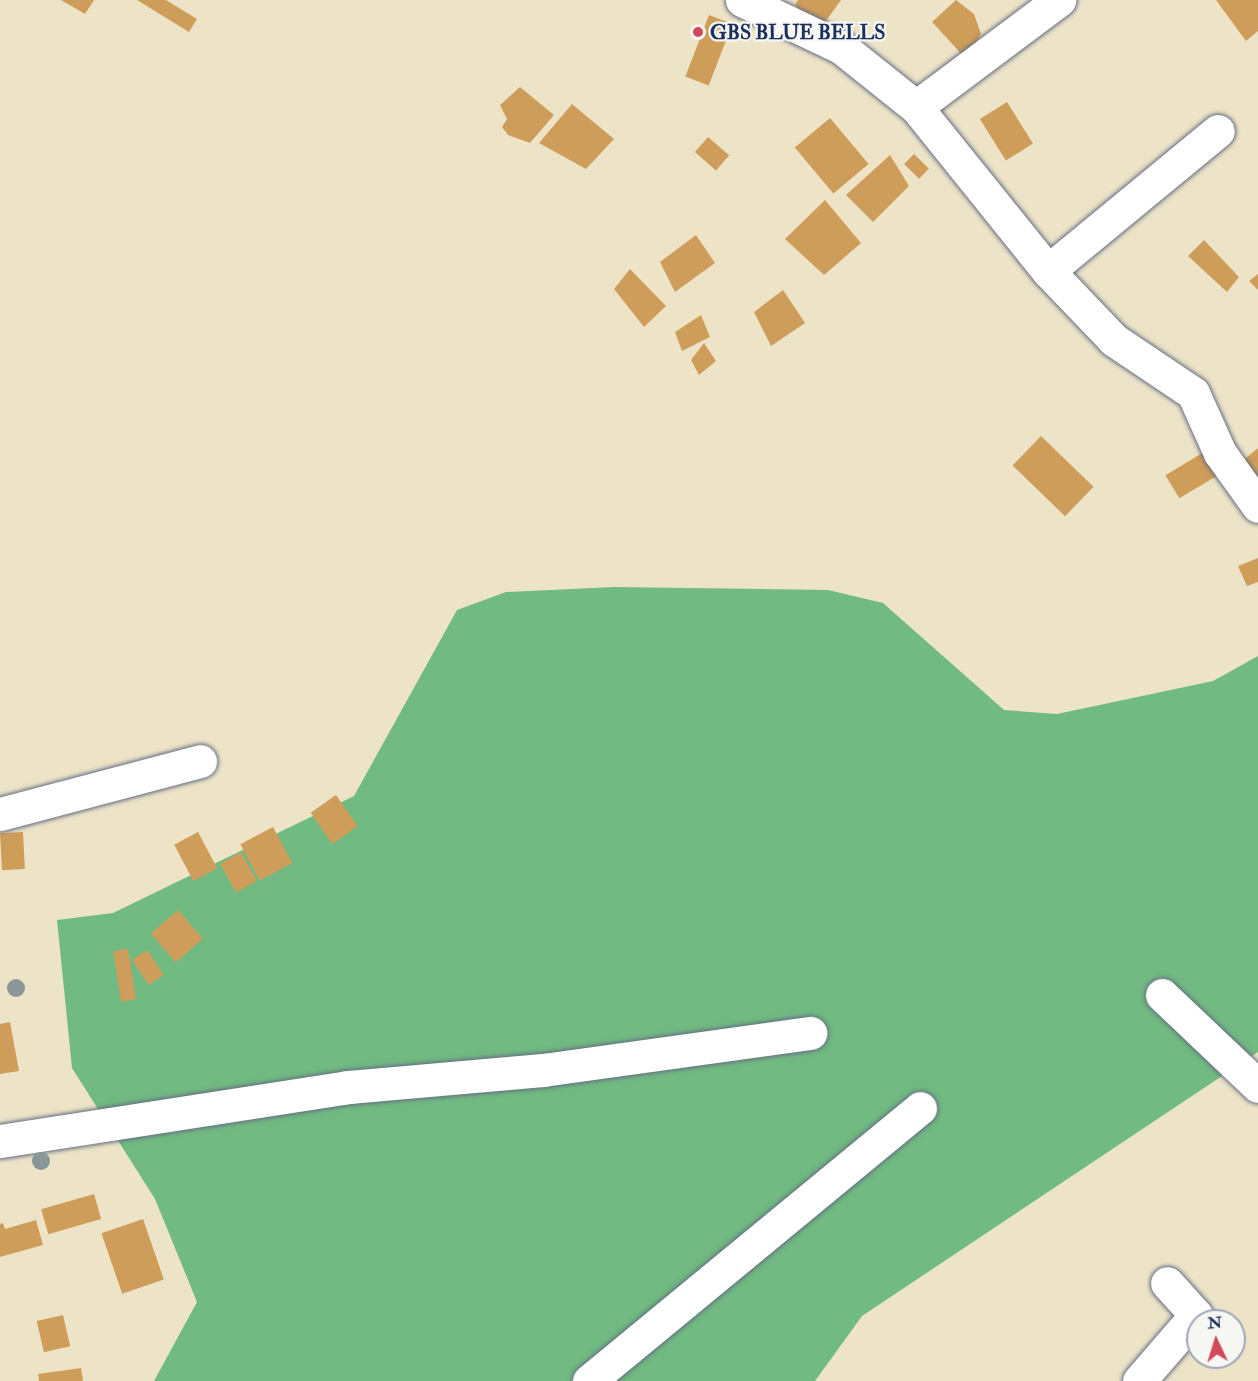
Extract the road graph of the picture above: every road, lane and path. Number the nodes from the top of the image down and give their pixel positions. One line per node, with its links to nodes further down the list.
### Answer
1 (742, 0): 3 (street)
2 (1059, 0): 3 (street)
3 (916, 107): 5 (street)
4 (1218, 131): 5 (street)
5 (1048, 271): 6 (street)
6 (1258, 506)
7 (200, 761): 8 (street)
8 (0, 814)
9 (1162, 995): 11 (street)
10 (810, 1033): 13 (street)
11 (1258, 1086)
12 (920, 1108): 15 (street)
13 (0, 1141)
14 (1167, 1283): 16 (street)
15 (589, 1381)
16 (1139, 1381)

